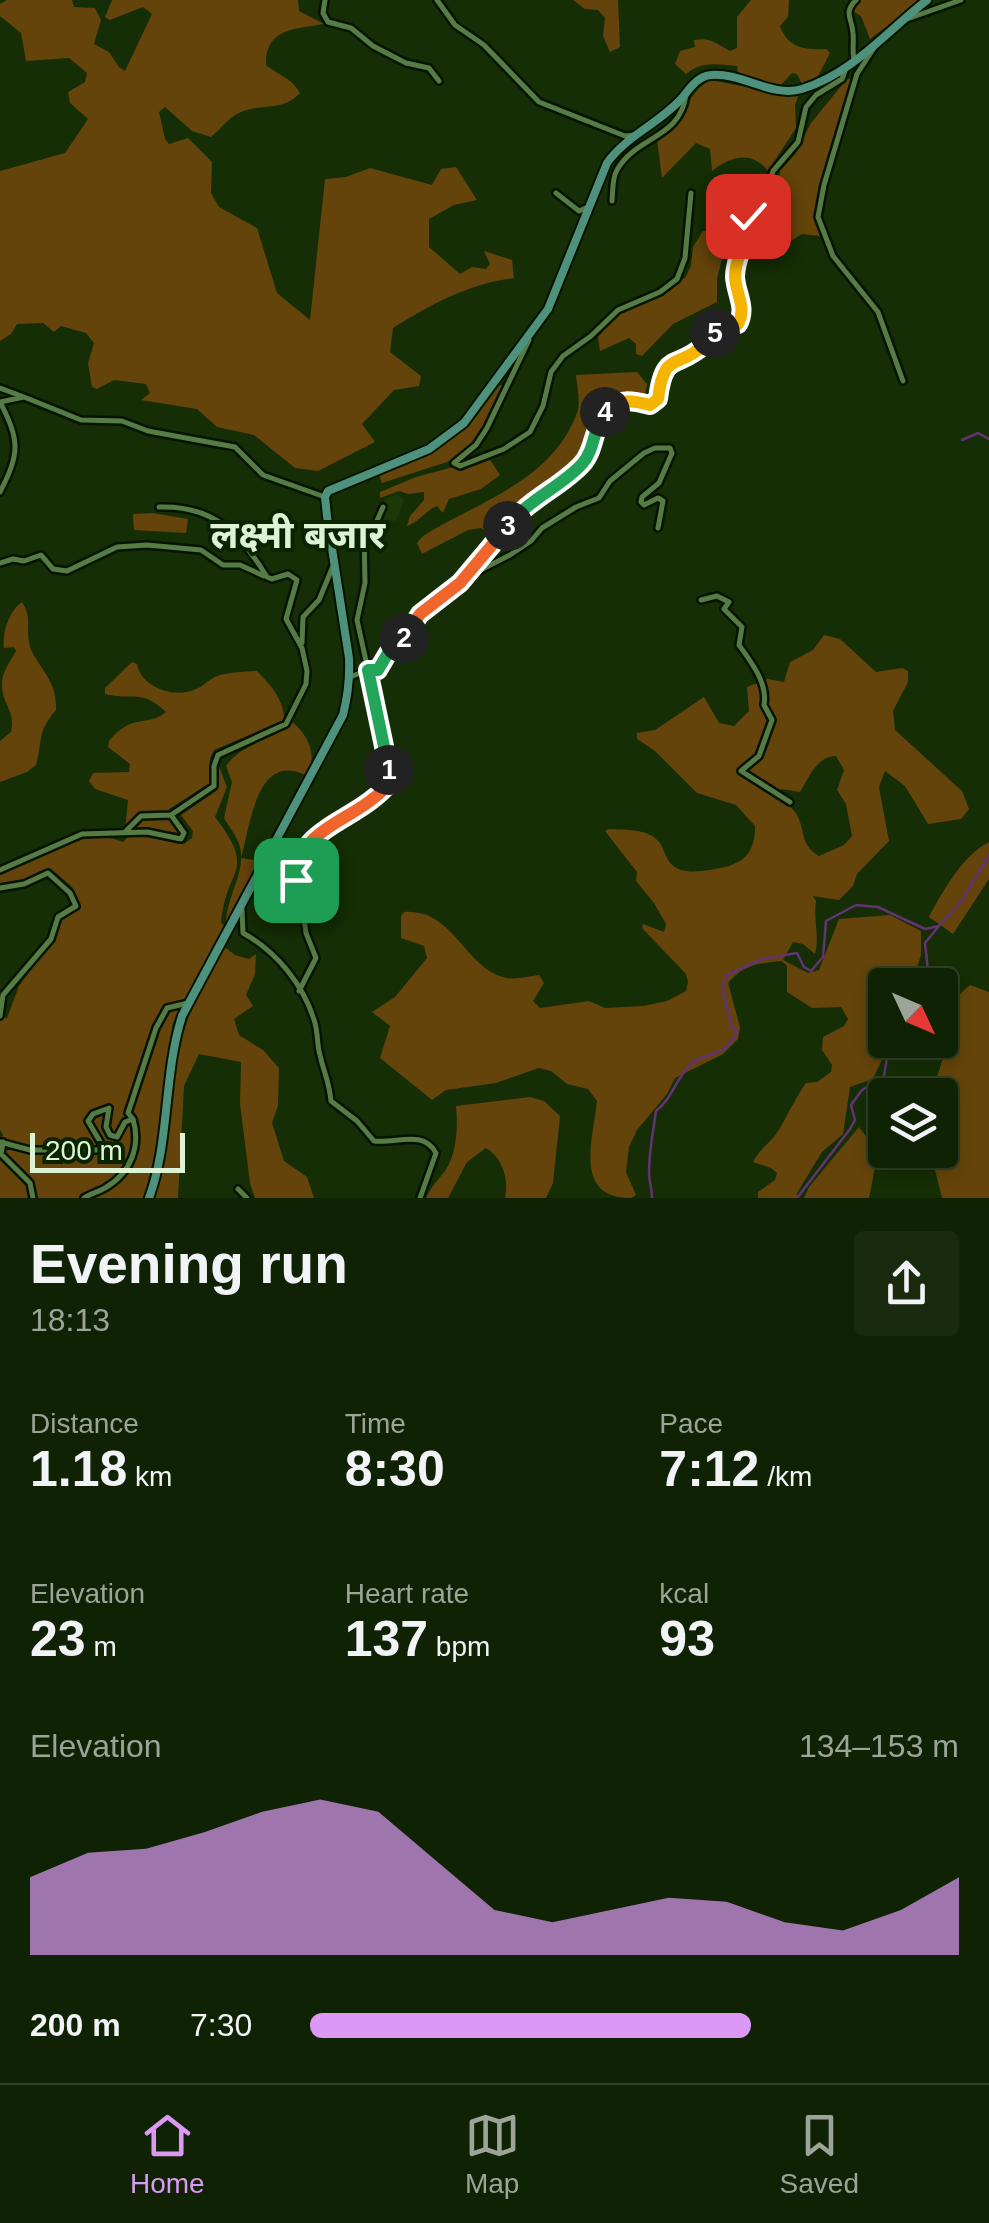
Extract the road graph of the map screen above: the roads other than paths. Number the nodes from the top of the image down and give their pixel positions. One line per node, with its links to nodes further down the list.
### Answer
1 (325, 0): 10 (street)
2 (437, 0): 12 (street)
3 (856, 0): 8 (street)
4 (927, 0): 6 (main road)
5 (961, 0): 6 (street)
6 (900, 22): 7 (main road)
7 (874, 45): 8 (main road); 18 (street)
8 (855, 63): 9 (main road)
9 (845, 71): 11 (main road); 30 (street)
10 (438, 81)
11 (686, 92): 12 (main road); 15 (street)
12 (640, 134): 16 (main road)
13 (556, 193): 16 (street)
14 (691, 194): 17 (street)
15 (612, 201)
16 (588, 207): 17 (main road)
17 (530, 337): 23 (main road)
18 (903, 381)
19 (0, 388): 20 (street)
20 (24, 397): 21 (street); 23 (street)
21 (0, 402): 22 (street)
22 (0, 492)
23 (325, 497): 28 (main road)
24 (159, 507): 29 (street)
25 (382, 507): 33 (street)
26 (658, 528): 30 (street)
27 (0, 563): 29 (street)
28 (333, 566): 32 (street); 34 (main road)
29 (266, 577): 32 (street)
30 (460, 583): 33 (street)
31 (701, 600): 35 (street)
32 (302, 648): 36 (street)
33 (368, 670): 34 (street); 41 (street)
34 (350, 677): 40 (main road)
35 (790, 802)
36 (171, 815): 37 (street); 37 (street)
37 (126, 832): 38 (street)
38 (0, 870)
39 (0, 888): 43 (street)
40 (243, 896): 41 (street); 42 (main road)
41 (299, 990): 51 (street)
42 (188, 1003): 44 (street); 49 (main road)
43 (0, 1016)
44 (133, 1119): 45 (street); 48 (street)
45 (2, 1142): 47 (street)
46 (238, 1189): 50 (street)
47 (33, 1198)
48 (84, 1198)
49 (149, 1198)
50 (247, 1198)
51 (420, 1198)

